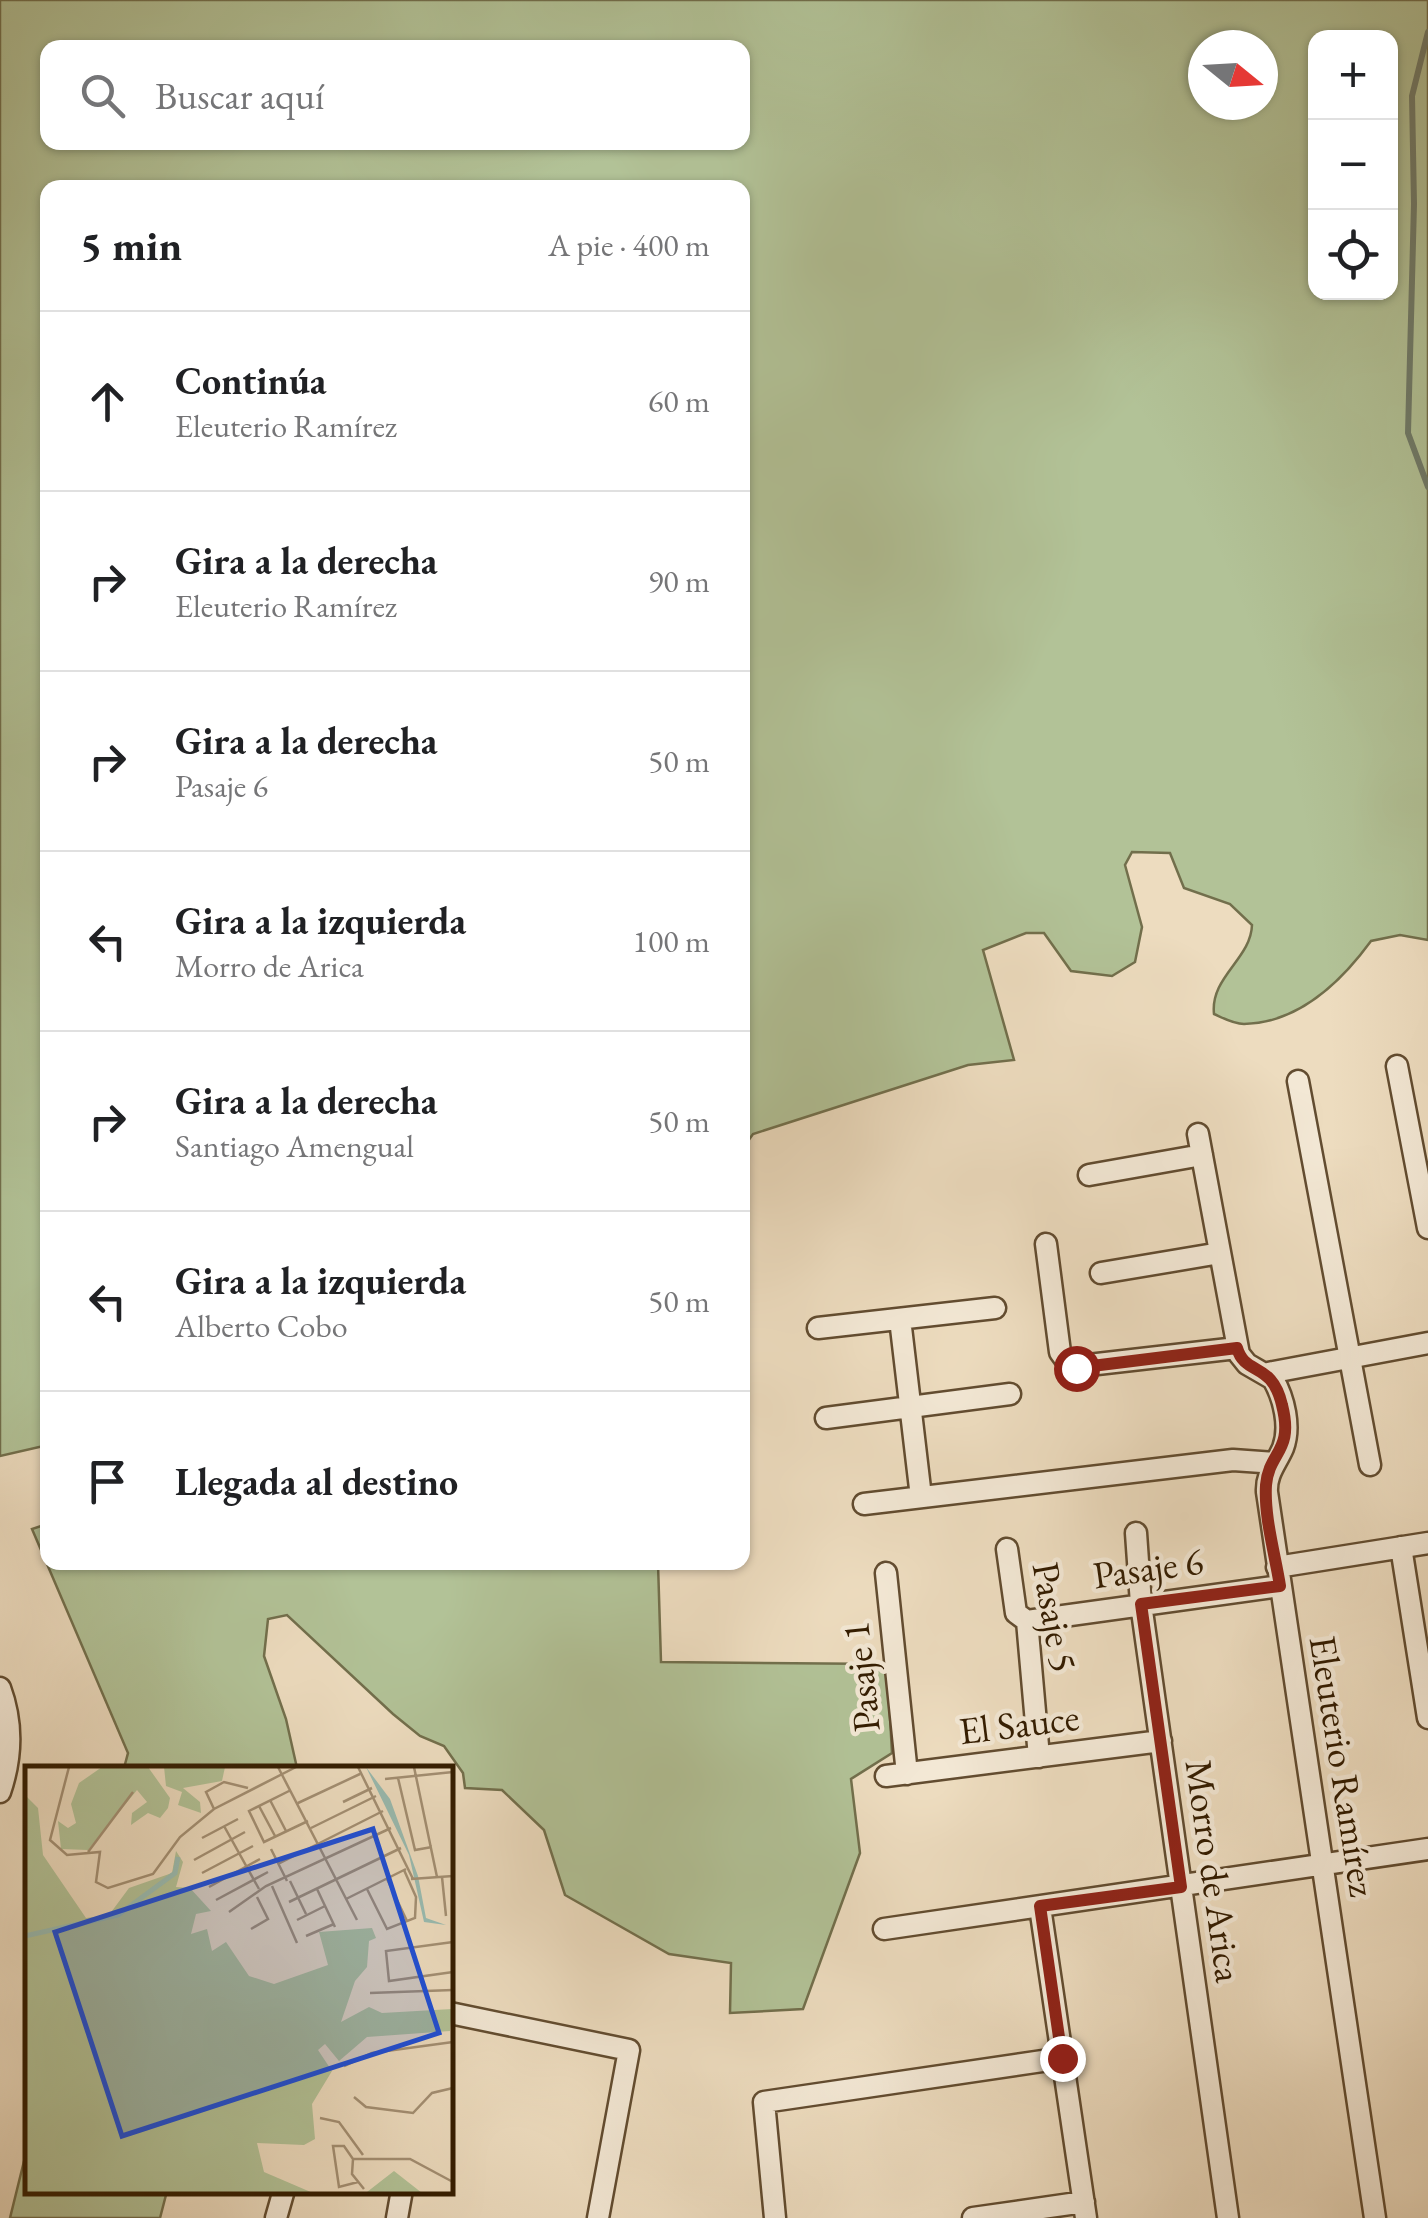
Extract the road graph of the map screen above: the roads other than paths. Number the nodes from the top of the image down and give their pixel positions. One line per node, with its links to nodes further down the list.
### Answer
1 (1398, 1066): 4 (street)
2 (1298, 1081): 13 (street)
3 (1090, 1175): 6 (street)
4 (1428, 1228)
5 (1046, 1244): 12 (street)
6 (1220, 1253): 7 (street); 12 (street)
7 (1102, 1273)
8 (995, 1308): 9 (street)
9 (900, 1319): 10 (street); 16 (street)
10 (818, 1328)
11 (1428, 1344): 13 (street)
12 (1237, 1348): 14 (street)
13 (1350, 1358): 14 (street); 19 (street)
14 (1268, 1373): 18 (street, Eleuterio Ramírez)
15 (1010, 1394): 16 (street)
16 (910, 1407): 17 (street); 20 (street)
17 (826, 1418)
18 (1275, 1463): 20 (street); 27 (street, Eleuterio Ramírez)
19 (1370, 1464)
20 (921, 1497): 21 (street)
21 (864, 1504)
22 (1136, 1533): 28 (street, Morro de Arica)
23 (1428, 1543): 24 (street, Pasaje 6)
24 (1402, 1547): 27 (street, Pasaje 6); 31 (street)
25 (1007, 1549): 29 (street, Pasaje 5)
26 (886, 1573): 34 (street, Pasaje 1)
27 (1278, 1576): 28 (street, Pasaje 6); 37 (street, Eleuterio Ramírez)
28 (1141, 1604): 29 (street, Pasaje 6); 32 (street, Morro de Arica)
29 (1026, 1620): 33 (street, Pasaje 5)
30 (0, 1688): 35 (street)
31 (1428, 1718)
32 (1161, 1741): 33 (street, El Sauce); 38 (street, Morro de Arica)
33 (1039, 1757): 34 (street, El Sauce)
34 (896, 1775)
35 (0, 1792)
36 (1428, 1850): 37 (street)
37 (1322, 1865): 38 (street); 52 (street, Eleuterio Ramírez)
38 (1181, 1887): 39 (street); 51 (street, Morro de Arica)
39 (1040, 1906): 40 (street); 42 (street)
40 (884, 1930)
41 (452, 2013): 48 (street)
42 (1062, 2058): 45 (street); 49 (street)
43 (283, 2193): 46 (street)
44 (402, 2193): 47 (street)
45 (1085, 2210): 50 (street)
46 (276, 2218)
47 (398, 2218)
48 (598, 2218)
49 (775, 2218)
50 (973, 2218)
51 (1228, 2218)
52 (1375, 2218)

